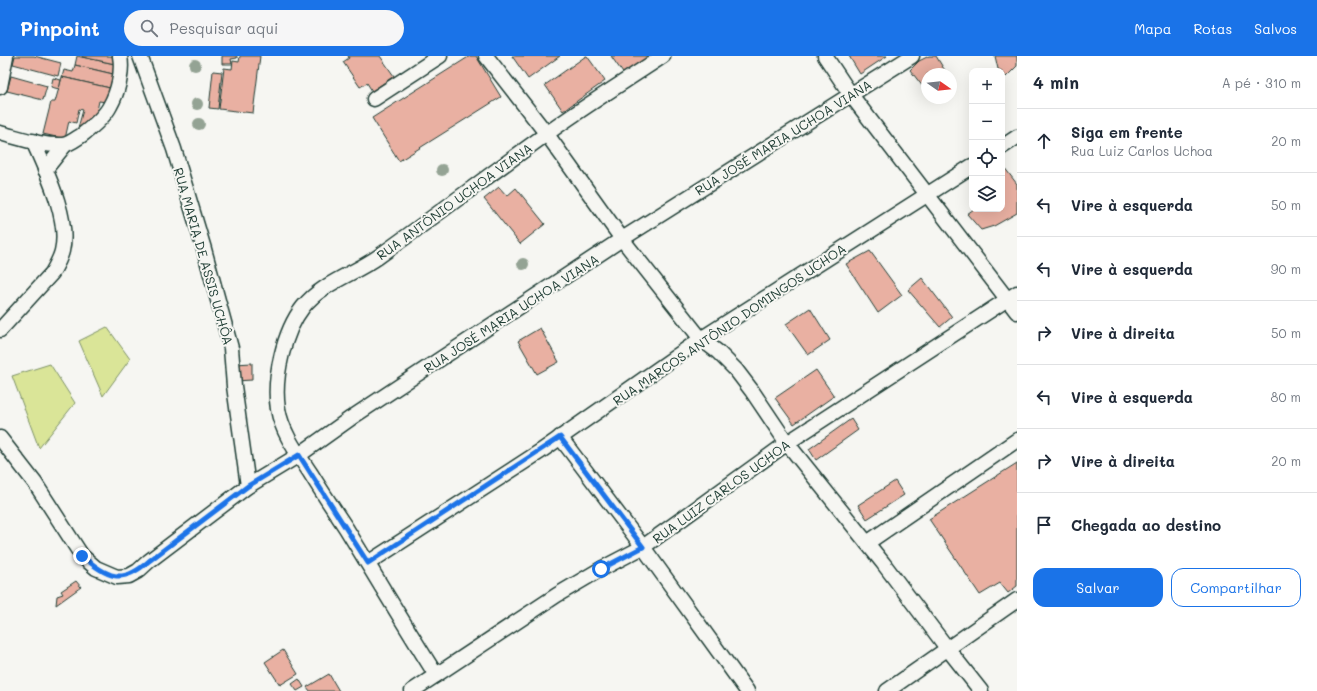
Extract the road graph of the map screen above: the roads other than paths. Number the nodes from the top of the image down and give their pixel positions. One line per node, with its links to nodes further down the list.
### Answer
1 (6, 56): 9 (street)
2 (120, 56): 16 (street)
3 (140, 56): 31 (street, RUA MARIA DE ASSIS UCHÔA)
4 (440, 56): 11 (street)
5 (486, 56): 13 (street)
6 (663, 56): 13 (street, RUA ANTÔNIO UCHOA VIANA)
7 (825, 56): 10 (street)
8 (912, 56): 10 (street, RUA JOSÉ MARIA UCHOA VIANA)
9 (0, 87)
10 (851, 94): 20 (street); 21 (street, RUA JOSÉ MARIA UCHOA VIANA)
11 (374, 99)
12 (0, 133): 15 (street)
13 (546, 133): 21 (street); 30 (street, RUA ANTÔNIO UCHOA VIANA)
14 (1017, 137): 17 (street)
15 (33, 141): 16 (street); 19 (street)
16 (65, 145): 19 (street)
17 (1005, 145)
18 (969, 168): 20 (street, RUA MARCOS ANTÔNIO DOMINGOS UCHOA)
19 (45, 170): 24 (street)
20 (928, 194): 22 (street); 25 (street, RUA MARCOS ANTÔNIO DOMINGOS UCHOA)
21 (622, 239): 25 (street); 30 (street, RUA JOSÉ MARIA UCHOA VIANA)
22 (1012, 296): 23 (street); 29 (street, RUA LUIZ CARLOS UCHOA)
23 (1017, 312)
24 (0, 330)
25 (701, 339): 26 (street, RUA MARCOS ANTÔNIO DOMINGOS UCHOA); 29 (street)
26 (560, 437): 33 (street); 34 (street, RUA MARCOS ANTÔNIO DOMINGOS UCHOA)
27 (0, 438): 31 (street, RUA JOSÉ MARIA UCHOA VIANA)
28 (1017, 440): 32 (street)
29 (787, 443): 32 (street); 33 (street, RUA LUIZ CARLOS UCHOA)
30 (299, 455): 31 (street, RUA JOSÉ MARIA UCHOA VIANA); 34 (street, RUA ANTÔNIO UCHOA VIANA)
31 (248, 486)
32 (867, 543): 36 (street)
33 (643, 547): 37 (street, RUA LUIZ CARLOS UCHOA); 39 (street)
34 (368, 563): 37 (street, RUA ANTÔNIO UCHOA VIANA)
35 (1017, 600): 36 (street)
36 (947, 648): 40 (street); 41 (street)
37 (436, 675): 38 (street, RUA LUIZ CARLOS UCHOA)
38 (412, 691)
39 (747, 691)
40 (887, 691)
41 (981, 691)

